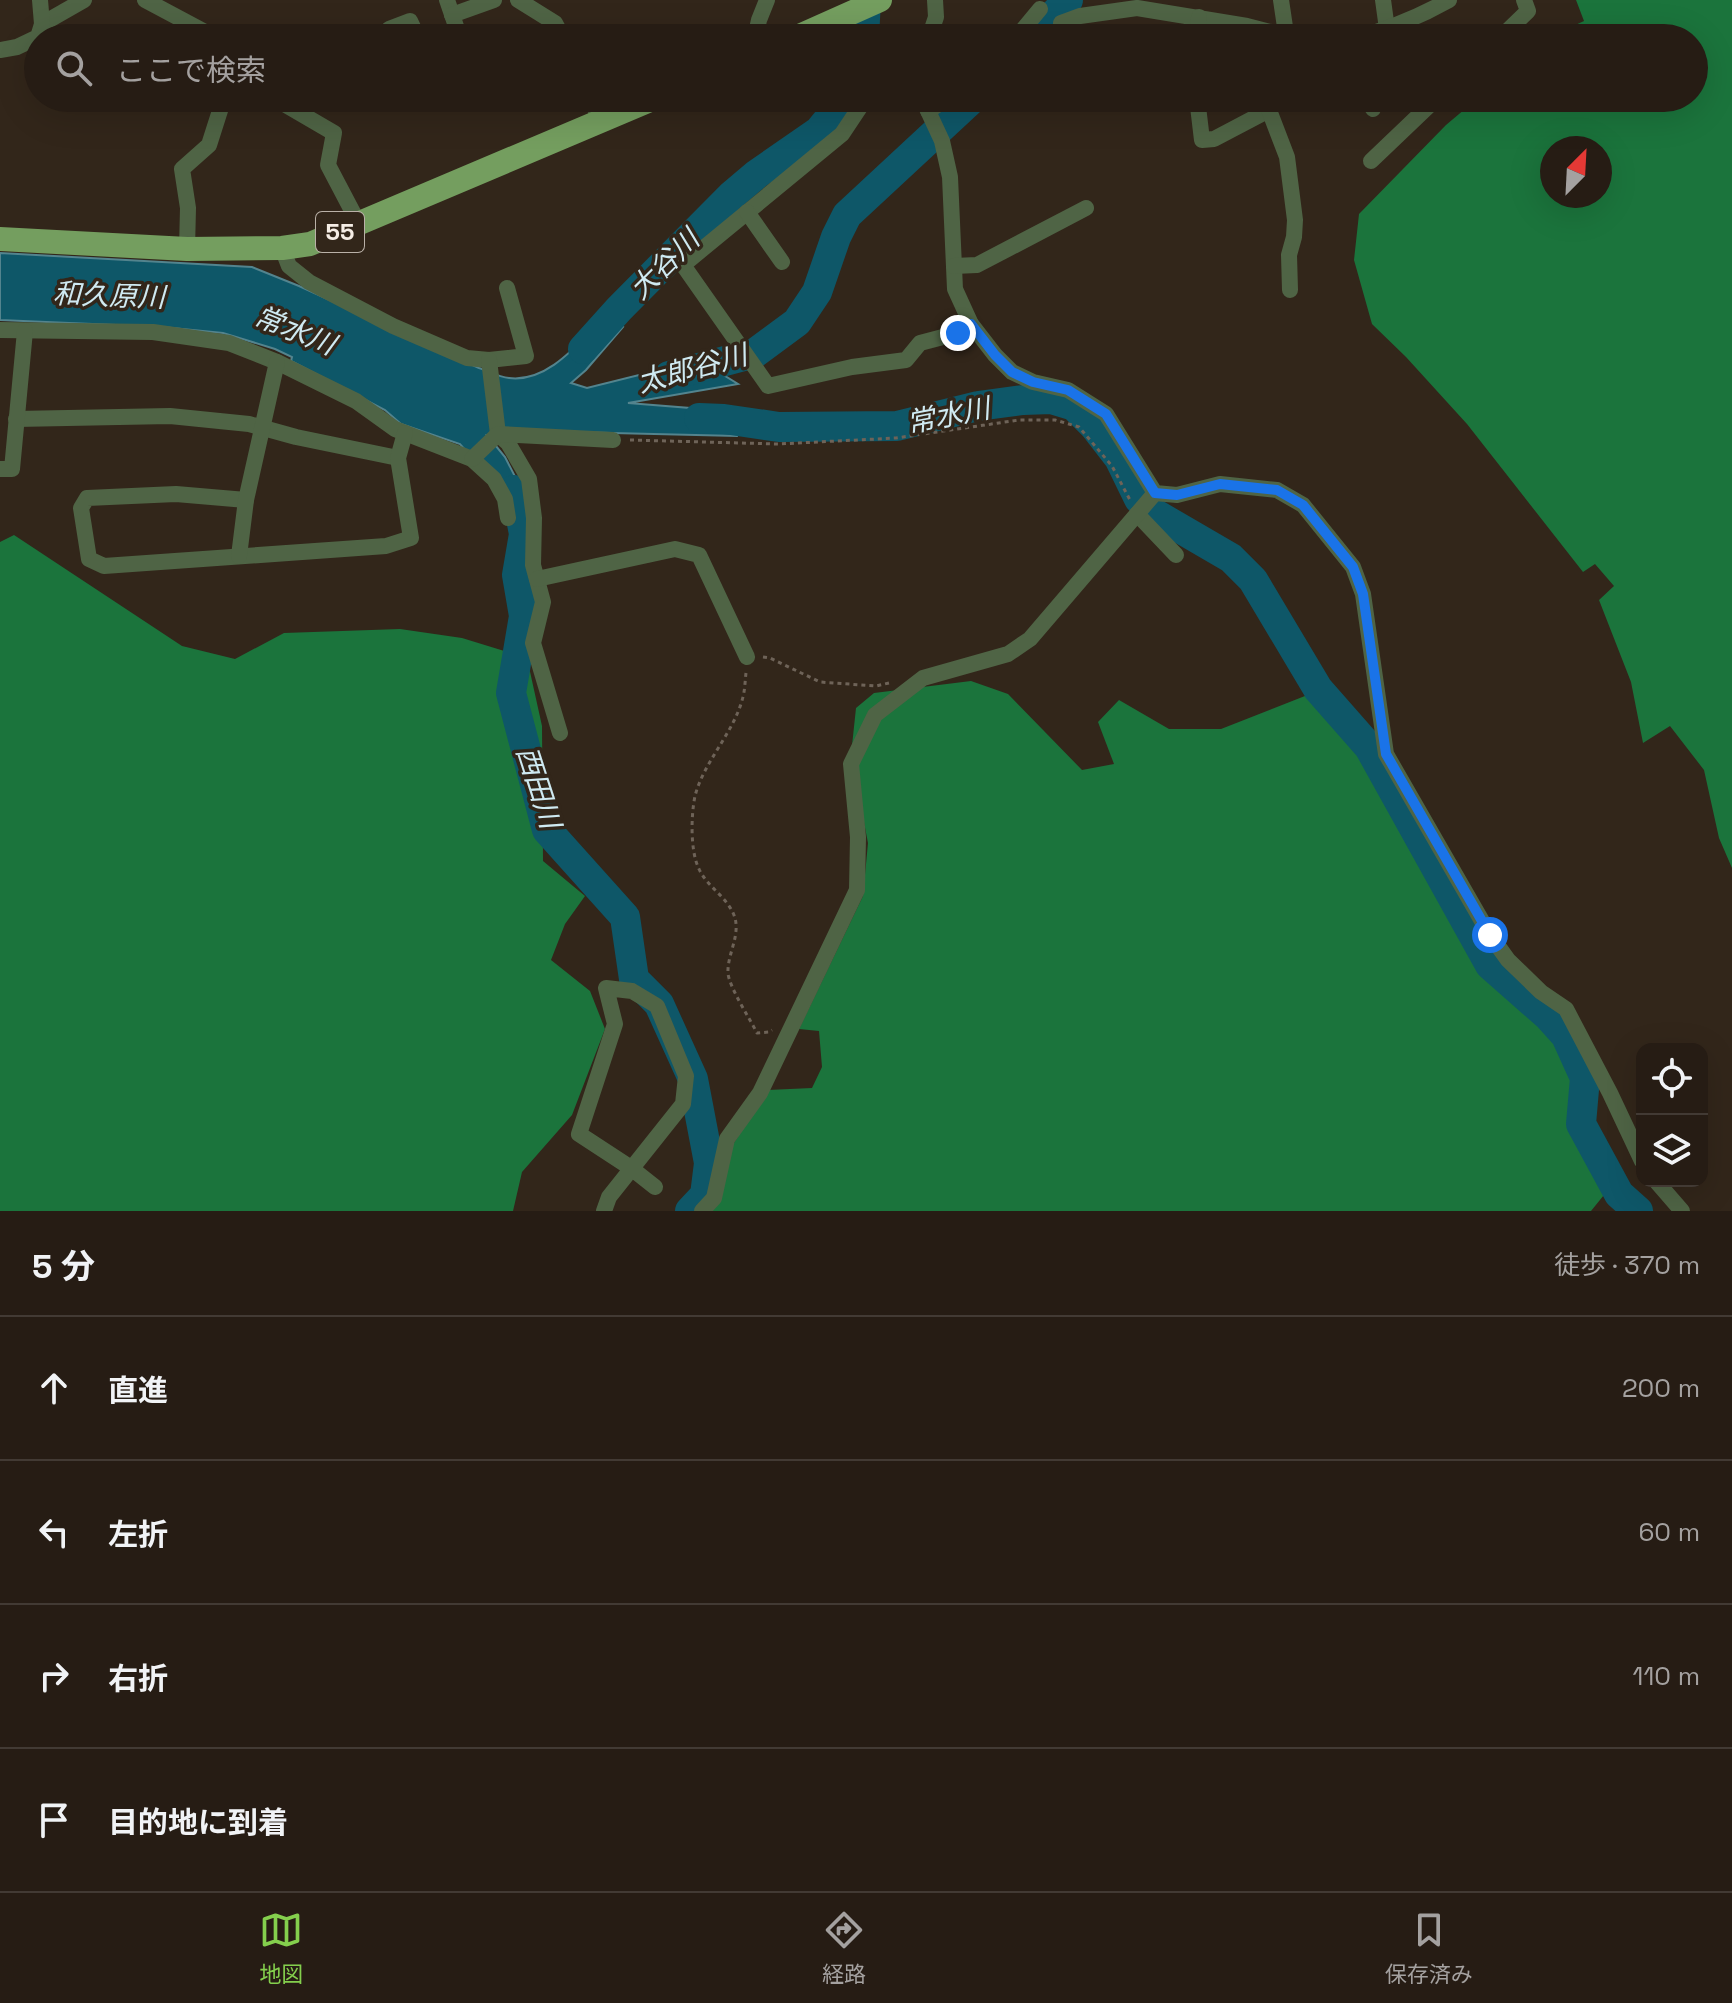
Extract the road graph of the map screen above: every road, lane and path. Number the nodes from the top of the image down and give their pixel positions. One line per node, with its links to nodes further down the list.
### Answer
1 (40, 0): 18 (street)
2 (84, 0): 18 (street)
3 (145, 0): 19 (street)
4 (494, 0): 14 (street)
5 (518, 0): 20 (street)
6 (767, 0): 21 (street)
7 (880, 0): 22 (main road)
8 (935, 0): 23 (street)
9 (1281, 0): 27 (street)
10 (1383, 0): 28 (street)
11 (1449, 0): 29 (street)
12 (1524, 0): 30 (street)
13 (1137, 4): 16 (street); 17 (street)
14 (449, 8)
15 (1040, 9): 24 (street)
16 (1199, 17): 25 (street); 26 (street)
17 (1061, 23)
18 (42, 24)
19 (190, 24)
20 (556, 24)
21 (758, 24)
22 (827, 24)
23 (934, 24)
24 (1028, 24)
25 (1199, 24)
26 (1236, 24)
27 (1285, 24)
28 (1386, 24)
29 (1399, 24)
30 (1515, 24)
31 (24, 44): 32 (street)
32 (0, 50)
33 (220, 112): 50 (street)
34 (298, 112): 47 (street)
35 (596, 112): 43 (street)
36 (623, 112): 43 (main road, 55)
37 (857, 112): 46 (street)
38 (929, 112): 52 (street)
39 (1199, 112): 40 (street)
40 (1259, 112)
41 (1274, 112): 54 (street)
42 (1422, 112): 44 (street)
43 (600, 122): 47 (main road, 55)
44 (1371, 161)
45 (1086, 208): 52 (street)
46 (747, 212): 51 (street); 55 (street)
47 (359, 224): 49 (main road, 55)
48 (0, 239): 50 (main road, 55)
49 (282, 248): 50 (main road, 55); 58 (street)
50 (187, 249)
51 (782, 262)
52 (954, 266): 55 (street)
53 (507, 288): 58 (street)
54 (1290, 290)
55 (971, 324): 68 (street)
56 (0, 330): 57 (street)
57 (25, 331): 59 (street); 60 (street)
58 (489, 360): 63 (street)
59 (277, 362): 61 (street); 62 (street)
60 (16, 419): 61 (street); 67 (street)
61 (261, 427): 65 (street); 69 (street)
62 (405, 433): 65 (street); 66 (street)
63 (498, 434): 64 (street); 66 (street); 74 (street)
64 (613, 440): 70 (path)
65 (398, 458): 73 (street)
66 (472, 459): 71 (street)
67 (0, 469)
68 (1155, 493): 70 (street); 79 (street)
69 (246, 500): 73 (street); 73 (street)
70 (1137, 514): 72 (street); 76 (street)
71 (508, 518)
72 (1176, 555)
73 (239, 556)
74 (537, 579): 75 (street); 77 (street)
75 (747, 657): 76 (path); 78 (path)
76 (923, 678): 84 (street)
77 (560, 733)
78 (777, 1025)
79 (1636, 1148)
80 (631, 1168): 80 (street); 81 (street); 83 (street)
81 (655, 1187)
82 (1661, 1187): 85 (street)
83 (604, 1211)
84 (702, 1211)
85 (1682, 1211)

